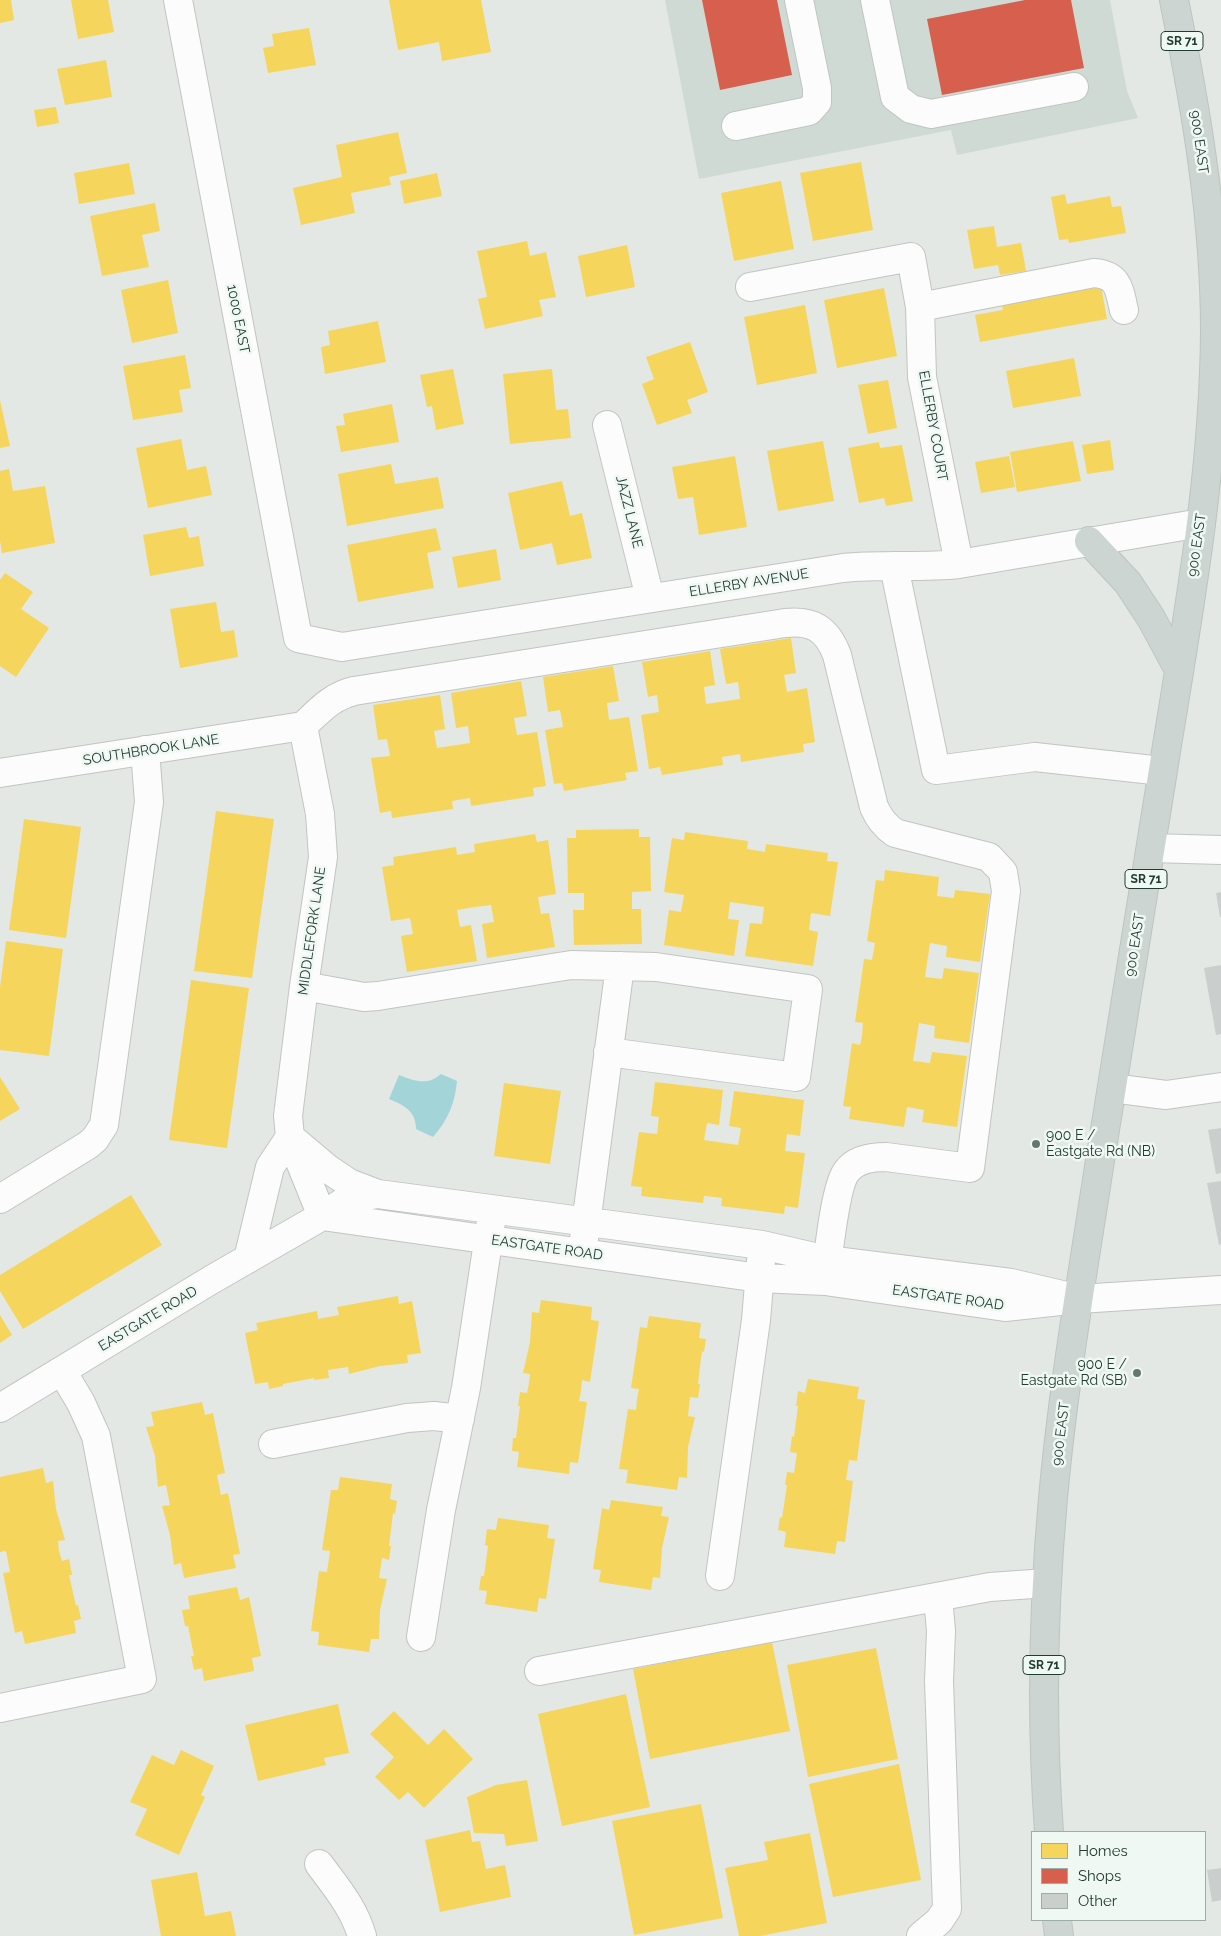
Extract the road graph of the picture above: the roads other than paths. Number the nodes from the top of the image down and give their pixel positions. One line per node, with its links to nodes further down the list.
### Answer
1 (178, 0): 17 (street, 1000 EAST)
2 (799, 0): 6 (street)
3 (875, 0): 5 (street)
4 (1174, 0): 7 (main road, 900 EAST / SR 71)
5 (1074, 87)
6 (736, 126)
7 (1217, 276): 12 (main road, 900 EAST / SR 71)
8 (750, 287): 9 (street, ELLERBY COURT)
9 (920, 306): 10 (street); 14 (street, ELLERBY COURT)
10 (1124, 310)
11 (607, 425): 16 (street, JAZZ LANE)
12 (1200, 523): 13 (street, ELLERBY AVENUE); 18 (main road, 900 EAST / SR 71)
13 (1089, 542): 14 (street, ELLERBY AVENUE); 18 (main road)
14 (959, 564): 15 (street, ELLERBY AVENUE)
15 (894, 566): 16 (street, ELLERBY AVENUE); 21 (street)
16 (650, 598): 17 (street, ELLERBY AVENUE)
17 (298, 638)
18 (1179, 670): 21 (main road, 900 EAST / SR 71)
19 (302, 726): 20 (street, SOUTHBROOK LANE); 26 (street, MIDDLEFORK LANE); 40 (street)
20 (145, 750): 22 (street, SOUTHBROOK LANE); 32 (street)
21 (1162, 771): 23 (main road, 900 EAST / SR 71)
22 (0, 773)
23 (1151, 848): 24 (street); 29 (main road, 900 EAST / SR 71)
24 (1221, 850)
25 (620, 966): 26 (street); 27 (street); 27 (street)
26 (304, 986): 30 (street, MIDDLEFORK LANE)
27 (608, 1052): 35 (street)
28 (1221, 1087): 29 (street)
29 (1112, 1088): 43 (main road, 900 EAST / SR 71)
30 (290, 1137): 31 (street, EASTGATE ROAD); 34 (street, MIDDLEFORK LANE); 39 (street)
31 (378, 1194): 33 (street, EASTGATE ROAD); 34 (street, EASTGATE ROAD)
32 (0, 1199)
33 (492, 1209): 35 (street, EASTGATE ROAD); 36 (street)
34 (322, 1216): 36 (street, EASTGATE ROAD); 39 (street, EASTGATE ROAD)
35 (586, 1222): 37 (street, EASTGATE ROAD); 38 (street)
36 (488, 1240): 38 (street, EASTGATE ROAD); 46 (street)
37 (762, 1245): 40 (street, EASTGATE ROAD); 41 (street)
38 (582, 1253): 41 (street, EASTGATE ROAD)
39 (248, 1259): 44 (street, EASTGATE ROAD)
40 (826, 1270): 41 (street, EASTGATE ROAD); 43 (street, EASTGATE ROAD)
41 (759, 1278): 48 (street)
42 (1221, 1290): 43 (street, EASTGATE ROAD)
43 (1079, 1299): 49 (main road, 900 EAST / SR 71)
44 (62, 1371): 45 (street, EASTGATE ROAD); 53 (street)
45 (0, 1408)
46 (460, 1419): 47 (street); 51 (street)
47 (273, 1444)
48 (720, 1576)
49 (1047, 1583): 50 (street); 54 (main road, 900 EAST / SR 71)
50 (938, 1597): 52 (street); 58 (street)
51 (421, 1637)
52 (539, 1671)
53 (0, 1708)
54 (1049, 1831)
55 (319, 1864): 57 (street)
56 (1057, 1921): 59 (main road)
57 (362, 1936)
58 (921, 1936)
59 (1058, 1936)

